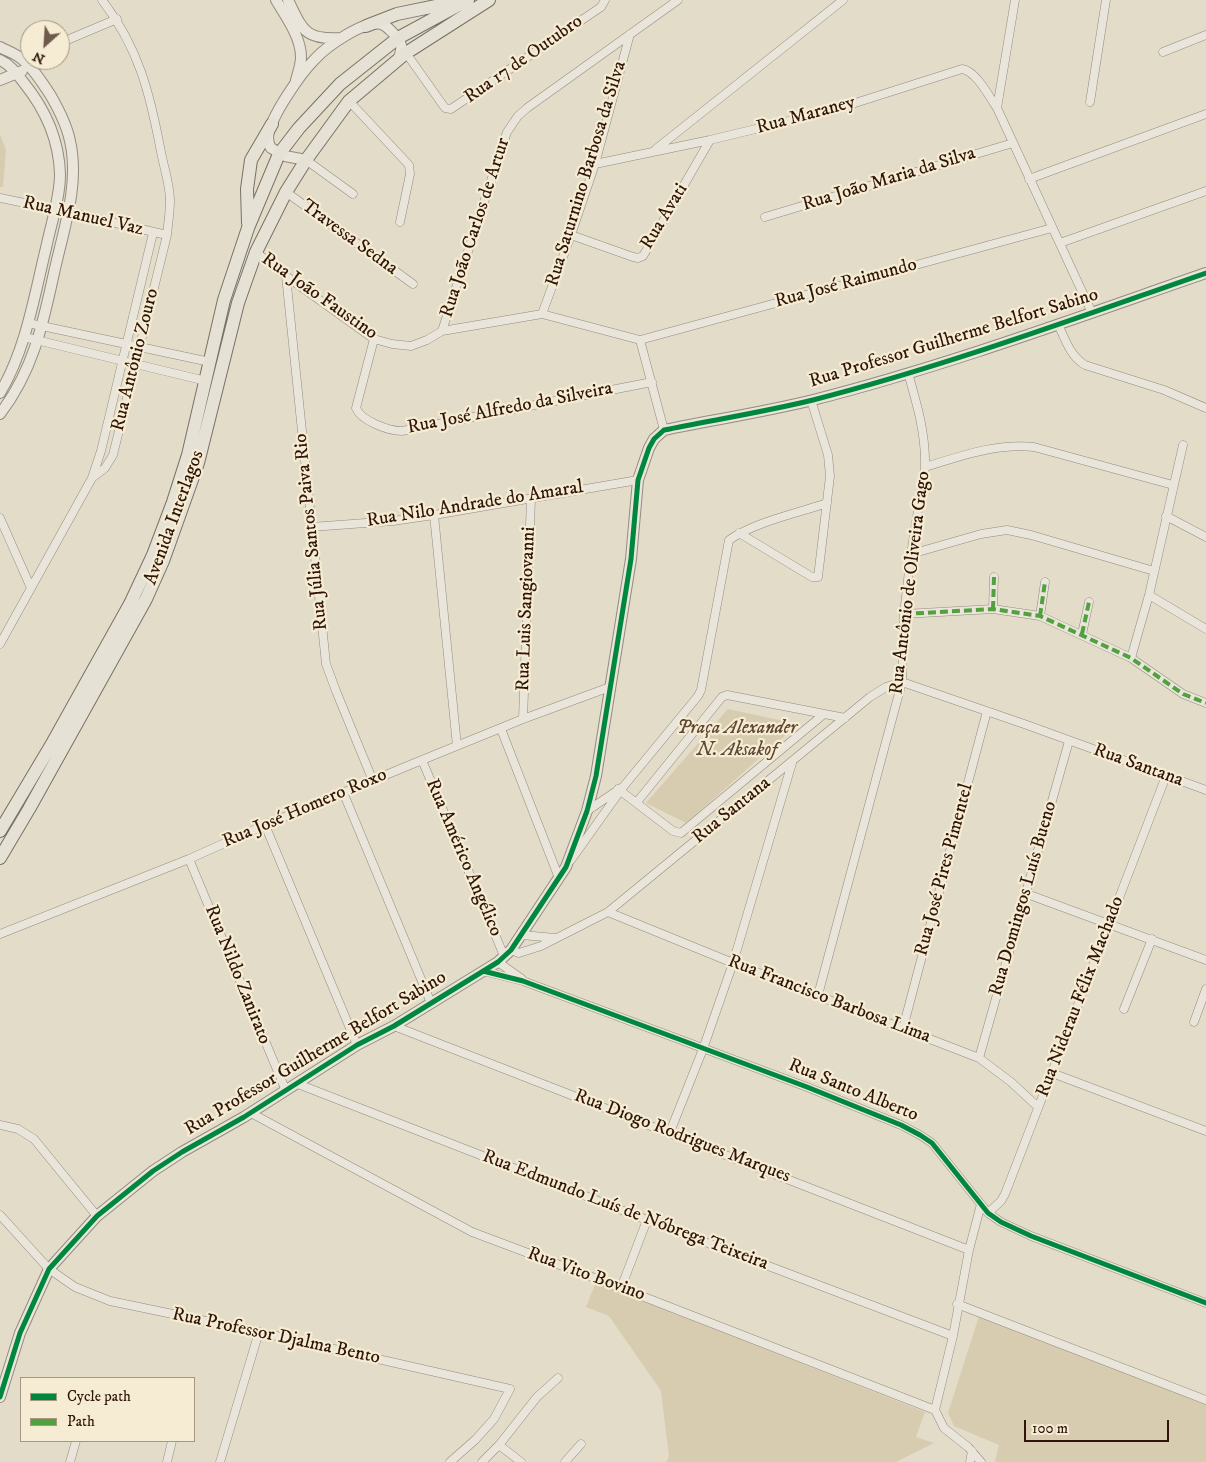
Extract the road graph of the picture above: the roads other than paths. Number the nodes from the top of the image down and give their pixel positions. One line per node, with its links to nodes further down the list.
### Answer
1 (102, 0): 11 (street, Rua Antônio Zouro)
2 (276, 0): 28 (street)
3 (288, 0): 15 (street)
4 (467, 0): 12 (main road); 16 (main road, Avenida Interlagos)
5 (489, 0): 21 (main road, Avenida Interlagos)
6 (605, 0): 21 (street, Rua 17 de Outubro)
7 (678, 0): 13 (street, Rua João Carlos de Artur)
8 (843, 0): 36 (street)
9 (1015, 0): 31 (street)
10 (1106, 0): 30 (street)
11 (117, 19): 17 (street); 53 (street, Rua Antônio Zouro)
12 (366, 26): 15 (street); 16 (street)
13 (630, 34): 39 (street, Rua Saturnino Barbosa da Silva); 64 (street, Rua João Carlos de Artur)
14 (1206, 35): 19 (street)
15 (341, 38): 28 (street)
16 (398, 38): 21 (street); 37 (main road, Avenida Interlagos)
17 (70, 39)
18 (0, 47): 20 (street)
19 (1163, 52)
20 (20, 55)
21 (402, 57): 29 (main road, Avenida Interlagos)
22 (20, 59): 23 (street)
23 (3, 63): 26 (street)
24 (27, 70): 26 (street)
25 (31, 70): 46 (street)
26 (17, 74): 27 (street); 45 (street)
27 (0, 80)
28 (296, 83): 33 (street)
29 (349, 101): 38 (main road, Avenida Interlagos); 48 (street)
30 (1090, 102)
31 (997, 108): 34 (street, Rua Maraney); 35 (street, Rua Maraney)
32 (1206, 114): 40 (street)
33 (272, 124): 37 (street); 49 (main road)
34 (710, 140): 36 (street, Rua Maraney); 52 (street, Rua Avati)
35 (1013, 143): 40 (street, Rua Maraney); 47 (street, Rua João Maria da Silva)
36 (655, 150): 39 (street, Rua Maraney)
37 (279, 154): 38 (street); 49 (main road, Avenida Interlagos)
38 (306, 160): 41 (main road, Avenida Interlagos); 43 (street)
39 (594, 164): 52 (street, Rua Saturnino Barbosa da Silva)
40 (1029, 179): 50 (street, Rua Maraney)
41 (286, 192): 55 (main road, Avenida Interlagos); 58 (street, Travessa Sedna)
42 (1206, 192): 54 (street)
43 (353, 194)
44 (0, 198): 45 (street, Rua Manuel Vaz)
45 (55, 209): 46 (street, Rua Manuel Vaz); 61 (street)
46 (68, 212): 51 (street, Rua Manuel Vaz); 63 (street)
47 (765, 217)
48 (400, 222)
49 (248, 228): 72 (main road, Avenida Interlagos)
50 (1052, 228): 54 (street, Rua Maraney); 67 (street, Rua José Raimundo)
51 (153, 233): 53 (street, Rua Manuel Vaz); 69 (street, Rua Antônio Zouro)
52 (571, 235): 60 (street, Rua Saturnino Barbosa da Silva)
53 (167, 236): 70 (street, Rua Antônio Zouro)
54 (1060, 243): 59 (street, Rua Maraney)
55 (256, 252): 57 (street, Rua João Faustino); 130 (main road, Avenida Interlagos)
56 (1206, 273): 59 (street, Rua Professor Guilherme Belfort Sabino)
57 (286, 276): 66 (street, Rua João Faustino); 92 (street, Rua Júlia Santos Paiva Rio)
58 (413, 284)
59 (1092, 313): 62 (street, Rua Professor Guilherme Belfort Sabino)
60 (542, 314): 64 (street, Rua João Faustino); 67 (street, Rua João Faustino)
61 (28, 323): 63 (street); 65 (street)
62 (1058, 324): 74 (street, Rua Professor Guilherme Belfort Sabino); 79 (street)
63 (42, 326): 68 (street); 69 (street)
64 (442, 331): 66 (street, Rua João Faustino)
65 (24, 337): 68 (street); 77 (street)
66 (374, 339): 76 (street, Rua José Alfredo da Silveira)
67 (640, 340): 76 (street)
68 (38, 342): 71 (street); 80 (street)
69 (126, 345): 70 (street); 71 (street, Rua Antônio Zouro)
70 (138, 348): 72 (street); 73 (street, Rua Antônio Zouro)
71 (122, 361): 73 (street); 84 (street, Rua Antônio Zouro)
72 (210, 362): 75 (main road, Avenida Interlagos)
73 (135, 364): 75 (street); 84 (street, Rua Antônio Zouro)
74 (908, 373): 78 (street, Rua Professor Guilherme Belfort Sabino); 83 (street, Rua Antônio de Oliveira Gago)
75 (206, 381): 129 (main road, Avenida Interlagos)
76 (652, 382): 81 (street)
77 (0, 393)
78 (811, 400): 81 (street, Rua Professor Guilherme Belfort Sabino); 88 (street)
79 (1206, 408)
80 (0, 414)
81 (664, 430): 85 (street)
82 (1183, 445): 86 (street)
83 (925, 467): 86 (street); 95 (street, Rua Antônio de Oliveira Gago)
84 (92, 478): 99 (street, Rua Antônio Zouro)
85 (638, 480): 87 (street, Rua Nilo Andrade do Amaral); 110 (street)
86 (1173, 485): 90 (street)
87 (531, 498): 89 (street, Rua Nilo Andrade do Amaral); 115 (street, Rua Luis Sangiovanni)
88 (827, 503): 93 (street); 93 (street)
89 (434, 515): 92 (street, Rua Nilo Andrade do Amaral); 118 (street)
90 (1166, 516): 94 (street); 96 (street)
91 (0, 518): 99 (street)
92 (311, 527): 122 (street, Rua Júlia Santos Paiva Rio)
93 (739, 534): 123 (street)
94 (1206, 537)
95 (911, 554): 96 (street); 103 (street, Rua Antônio de Oliveira Gago)
96 (1154, 571): 100 (street)
97 (994, 577): 102 (street)
98 (1045, 582): 104 (street)
99 (32, 588): 107 (street, Rua Antônio Zouro)
100 (1149, 595): 105 (street); 108 (street)
101 (1089, 602): 106 (street)
102 (993, 610): 103 (street); 104 (street)
103 (904, 614): 109 (street, Rua Antônio de Oliveira Gago)
104 (1040, 616): 106 (street)
105 (1206, 629)
106 (1082, 634): 108 (street)
107 (0, 644)
108 (1131, 658): 111 (street)
109 (902, 682): 112 (street, Rua Santana); 114 (street, Rua Santana); 147 (street, Rua Antônio de Oliveira Gago)
110 (610, 687): 115 (street, Rua José Homero Roxo); 127 (street)
111 (1206, 702)
112 (987, 711): 117 (street, Rua Santana); 152 (street, Rua José Pires Pimentel)
113 (824, 714): 114 (street); 126 (street); 126 (street)
114 (845, 718): 120 (street, Rua Santana)
115 (523, 720): 116 (street, Rua José Homero Roxo)
116 (500, 729): 118 (street, Rua José Homero Roxo); 133 (street)
117 (1069, 741): 121 (street, Rua Santana); 134 (street, Rua Domingos Luís Bueno)
118 (457, 746): 119 (street, Rua José Homero Roxo)
119 (422, 760): 122 (street, Rua José Homero Roxo); 141 (street, Rua Américo Angélico)
120 (792, 762): 135 (street, Rua Santana); 143 (street)
121 (1166, 776): 124 (street, Rua Santana); 136 (street, Rua Niderau Félix Machado)
122 (373, 781): 125 (street, Rua José Homero Roxo)
123 (621, 789): 126 (street); 127 (street); 132 (street)
124 (1206, 790)
125 (342, 792): 128 (street, Rua José Homero Roxo); 148 (street)
126 (636, 802)
127 (587, 811): 132 (street)
128 (265, 825): 131 (street, Rua José Homero Roxo); 153 (street)
129 (0, 831)
130 (1, 853)
131 (189, 859): 137 (street, Rua José Homero Roxo); 158 (street, Rua Nildo Zanirato)
132 (566, 867): 133 (street)
133 (559, 878): 138 (street)
134 (1027, 894): 136 (street); 155 (street, Rua Domingos Luís Bueno)
135 (608, 912): 139 (street, Rua Santana); 143 (street, Rua Francisco Barbosa Lima)
136 (1110, 923): 140 (street); 156 (street, Rua Niderau Félix Machado)
137 (0, 934)
138 (522, 935): 139 (street); 141 (street)
139 (557, 938): 141 (street, Rua Santana)
140 (1152, 940): 142 (street); 149 (street)
141 (504, 956): 144 (street, Rua Professor Guilherme Belfort Sabino); 145 (street, Rua Santo Alberto)
142 (1206, 960)
143 (733, 963): 147 (street, Rua Francisco Barbosa Lima); 154 (street)
144 (483, 971): 145 (street, Rua Santo Alberto); 148 (street, Rua Professor Guilherme Belfort Sabino)
145 (523, 981): 154 (street, Rua Santo Alberto)
146 (1206, 989): 150 (street)
147 (818, 995): 152 (street, Rua Francisco Barbosa Lima)
148 (431, 1003): 151 (street, Rua Professor Guilherme Belfort Sabino)
149 (1124, 1009)
150 (1194, 1022)
151 (394, 1026): 153 (street, Rua Professor Guilherme Belfort Sabino); 163 (street, Rua Diogo Rodrigues Marques)
152 (903, 1028): 155 (street, Rua Francisco Barbosa Lima)
153 (358, 1045): 157 (street, Rua Professor Guilherme Belfort Sabino)
154 (703, 1049): 163 (street); 164 (street, Rua Santo Alberto)
155 (979, 1058): 159 (street, Rua Francisco Barbosa Lima)
156 (1052, 1072): 159 (street, Rua Niderau Félix Machado); 162 (street)
157 (298, 1084): 158 (street, Rua Professor Guilherme Belfort Sabino); 168 (street, Rua Edmundo Luís de Nóbrega Teixeira)
158 (286, 1091): 160 (street, Rua Professor Guilherme Belfort Sabino)
159 (1038, 1107): 165 (street, Rua Niderau Félix Machado)
160 (251, 1113): 167 (street, Rua Professor Guilherme Belfort Sabino); 171 (street, Rua Vito Bovino)
161 (0, 1125): 167 (street)
162 (1206, 1131)
163 (670, 1132): 169 (street, Rua Diogo Rodrigues Marques)
164 (982, 1204): 165 (street, Rua Santo Alberto); 169 (street)
165 (988, 1213): 172 (street, Rua Santo Alberto)
166 (0, 1215): 170 (street, Rua Professor Djalma Bento)
167 (96, 1216): 170 (street, Rua Professor Guilherme Belfort Sabino)
168 (647, 1220): 171 (street); 175 (street, Rua Edmundo Luís de Nóbrega Teixeira)
169 (969, 1250): 173 (street)
170 (49, 1269): 174 (street, Rua Professor Djalma Bento); 177 (street, Rua Professor Guilherme Belfort Sabino)
171 (621, 1288): 179 (street, Rua Vito Bovino)
172 (1206, 1303)
173 (957, 1304): 175 (street); 178 (street)
174 (259, 1332): 187 (street); 188 (street, Rua Professor Djalma Bento)
175 (953, 1336): 179 (street)
176 (558, 1378): 183 (street)
177 (0, 1398)
178 (1206, 1400)
179 (935, 1410): 184 (street)
180 (76, 1442): 185 (street)
181 (172, 1442): 186 (street)
182 (581, 1444): 191 (street)
183 (499, 1445): 189 (street); 190 (street)
184 (972, 1451): 192 (street); 193 (street)
185 (70, 1462)
186 (166, 1462)
187 (220, 1462)
188 (450, 1462)
189 (482, 1462)
190 (521, 1462)
191 (565, 1462)
192 (970, 1462)
193 (981, 1462)

